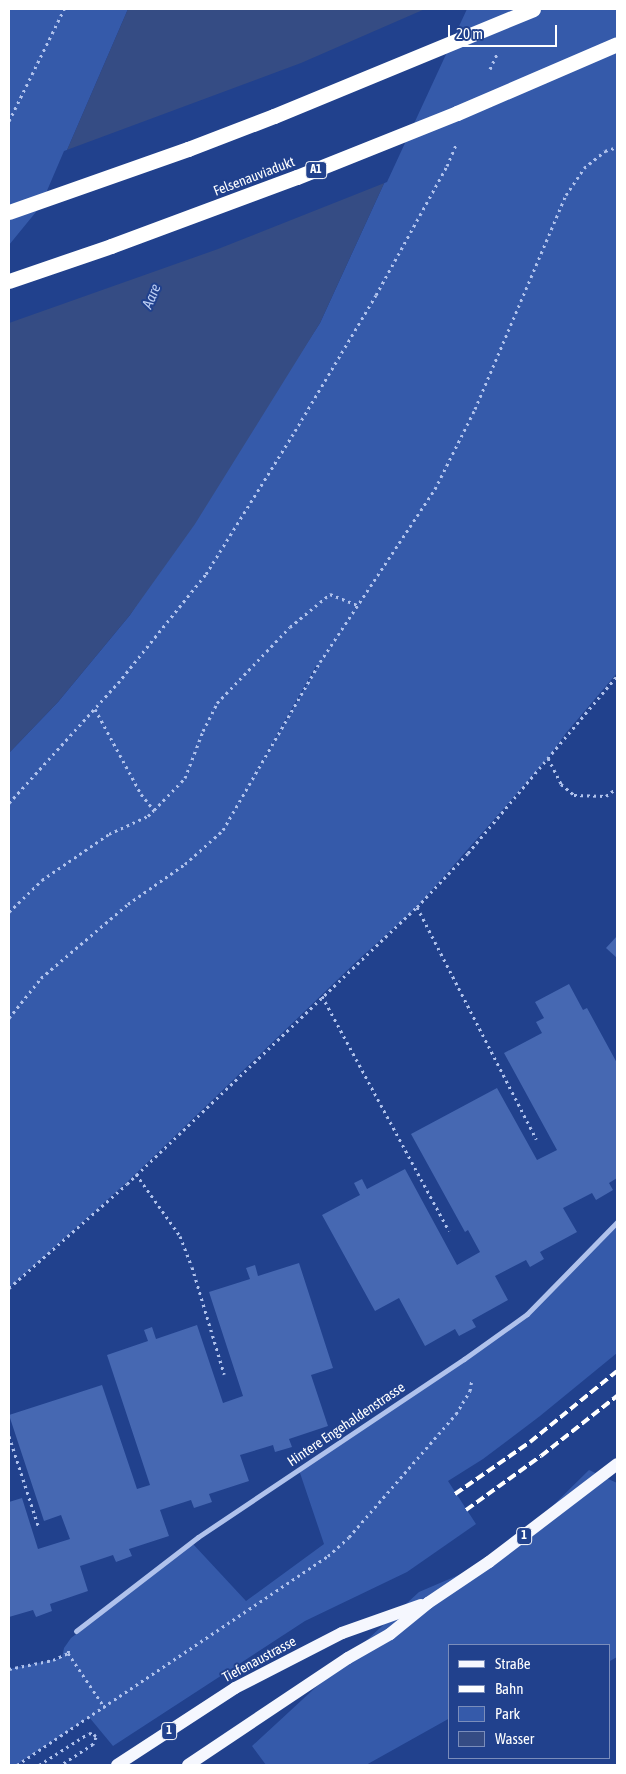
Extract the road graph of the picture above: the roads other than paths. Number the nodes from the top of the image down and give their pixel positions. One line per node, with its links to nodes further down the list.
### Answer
1 (533, 9): 3 (highway)
2 (617, 44): 4 (highway, Felsenauviadukt / A1)
3 (9, 212)
4 (9, 281)
5 (617, 1222): 8 (street, Hintere Engehaldenstrasse)
6 (617, 1464): 7 (main road, Tiefenaustrasse / 1)
7 (428, 1603): 9 (main road, Tiefenaustrasse / 1); 10 (main road, Tiefenaustrasse / 1)
8 (76, 1631)
9 (117, 1765)
10 (188, 1765)

